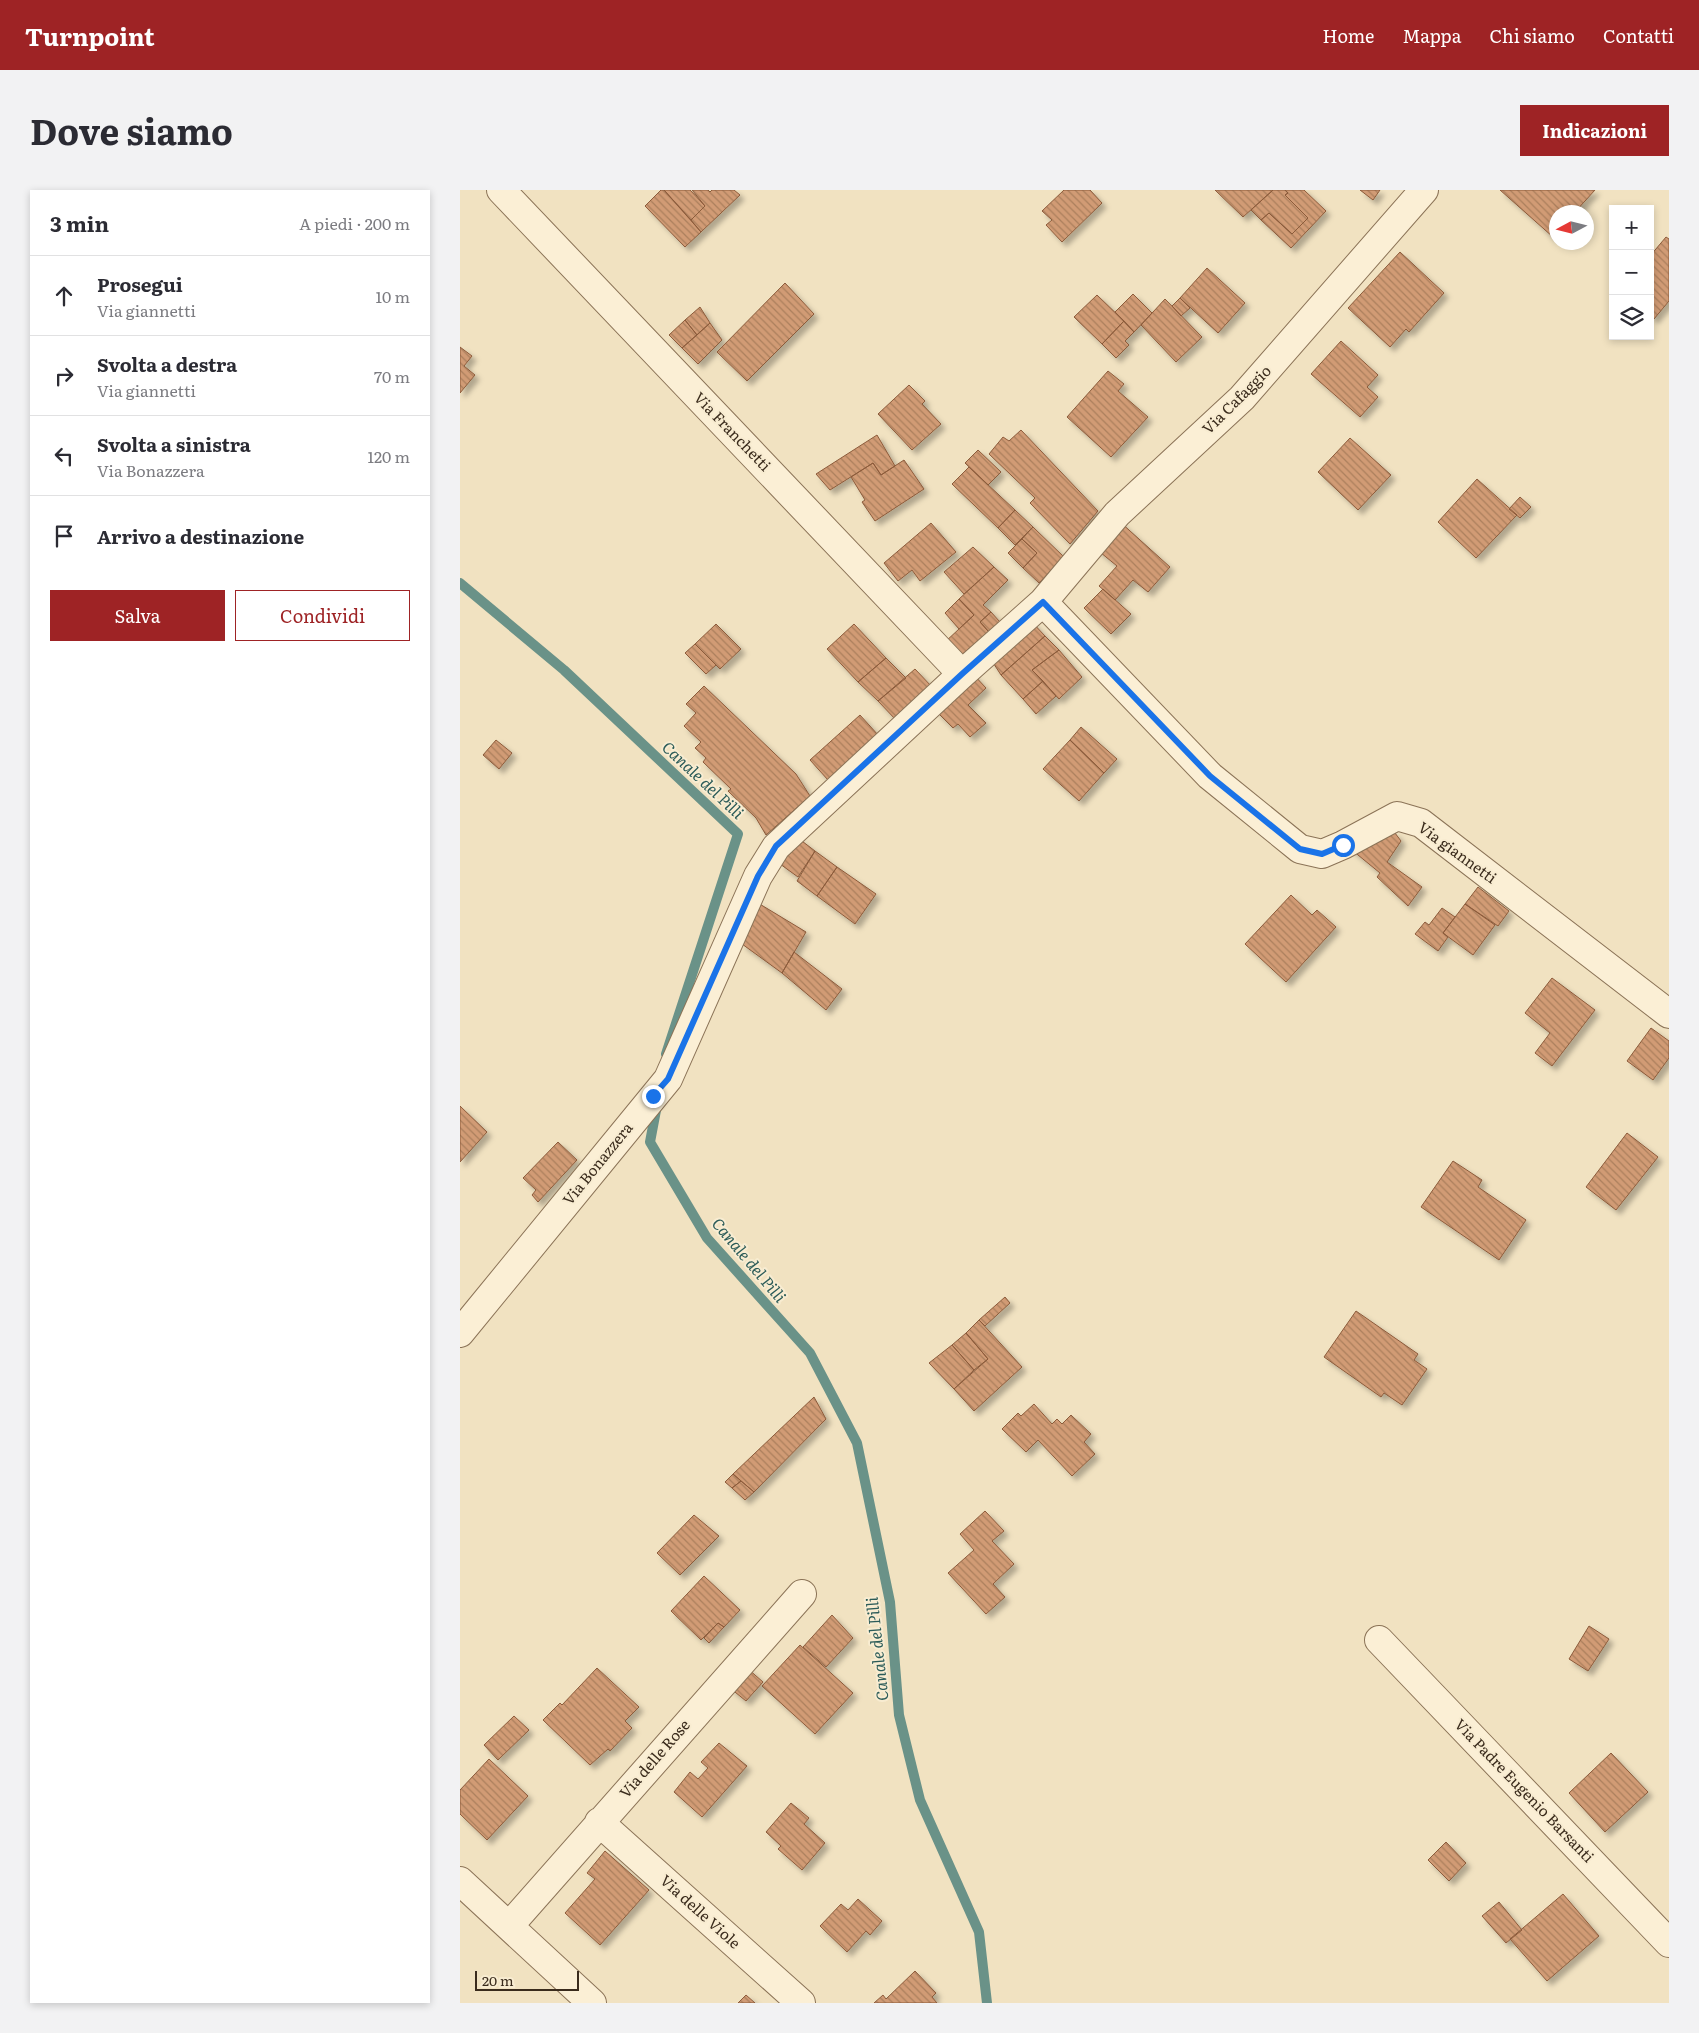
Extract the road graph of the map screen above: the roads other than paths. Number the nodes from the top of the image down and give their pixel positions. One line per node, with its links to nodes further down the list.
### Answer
1 (501, 190): 4 (street, Via Franchetti)
2 (1424, 190): 3 (street, Via Cafaggio)
3 (1043, 602): 4 (street, Via Bonazzera); 5 (street, Via giannetti)
4 (962, 674): 6 (street, Via Bonazzera)
5 (1669, 1014)
6 (460, 1333)
7 (802, 1594): 9 (street, Via delle Rose)
8 (1379, 1640): 12 (street, Via Padre Eugenio Barsanti)
9 (600, 1822): 11 (street, Via delle Rose); 14 (street, Via delle Viole)
10 (460, 1881): 11 (street)
11 (509, 1926): 13 (street)
12 (1669, 1943)
13 (592, 2003)
14 (801, 2003)

